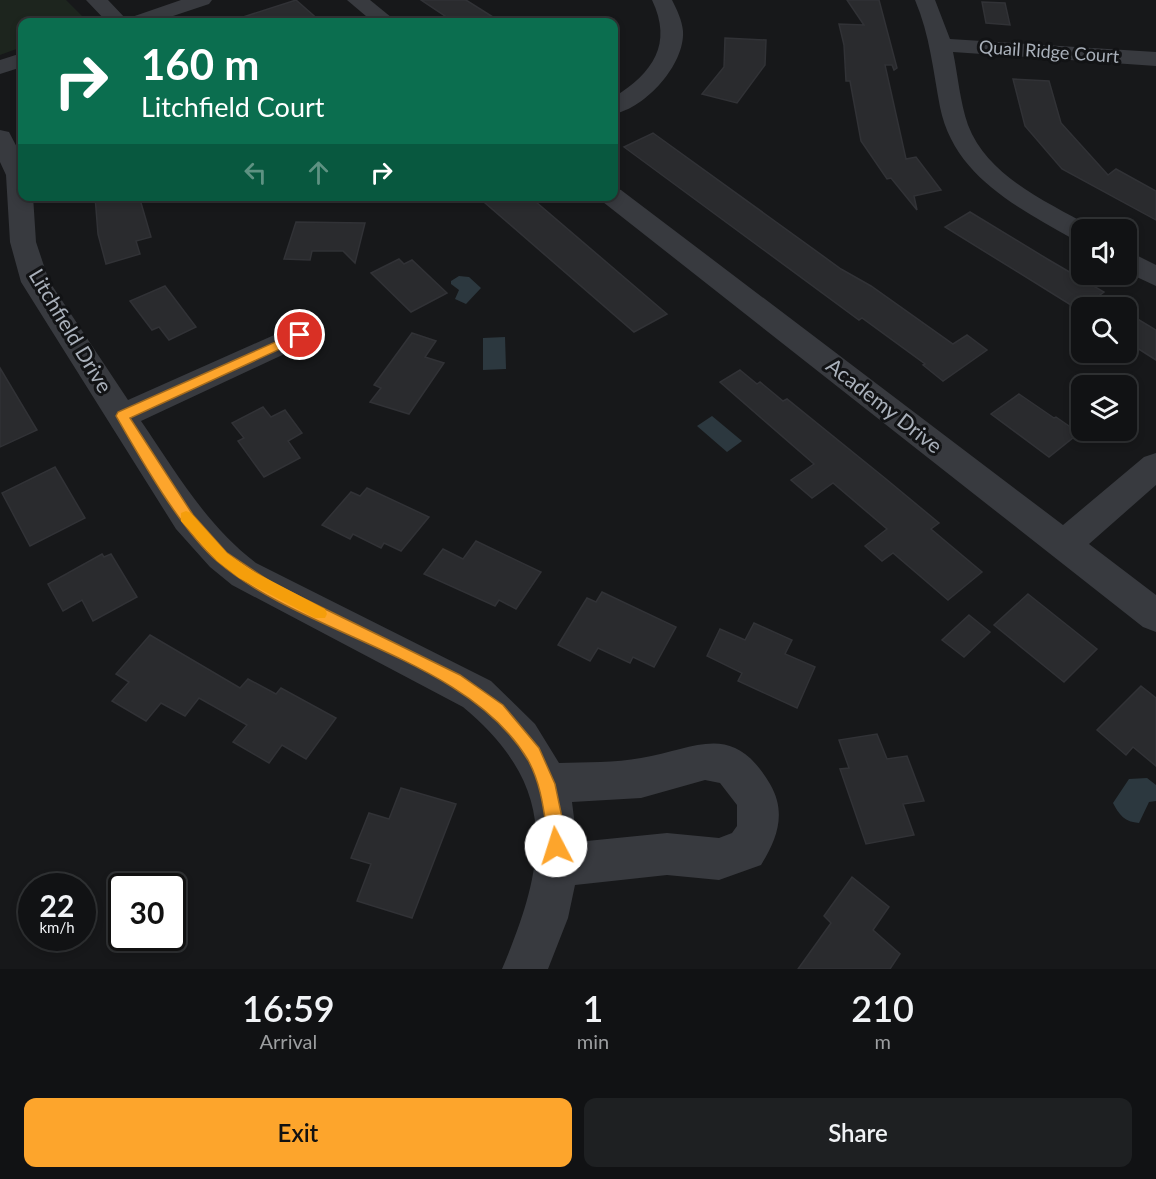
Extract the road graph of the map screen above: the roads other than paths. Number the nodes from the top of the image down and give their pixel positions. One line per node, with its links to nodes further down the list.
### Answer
1 (96, 0): 6 (street)
2 (202, 0): 7 (street)
3 (357, 0): 8 (street)
4 (662, 0): 13 (street)
5 (925, 0): 9 (street)
6 (114, 18)
7 (147, 18)
8 (381, 18)
9 (941, 45): 10 (street, Quail Ridge Court); 18 (street)
10 (1156, 59)
11 (18, 61): 12 (street)
12 (0, 67)
13 (618, 104)
14 (0, 137): 15 (street, Litchfield Drive)
15 (18, 173)
16 (21, 201): 22 (street, Litchfield Drive)
17 (618, 201): 24 (street, Academy Drive)
18 (1071, 226)
19 (1137, 266): 20 (street)
20 (1156, 277)
21 (300, 335): 22 (street)
22 (122, 416): 26 (street, Litchfield Drive)
23 (1156, 466): 24 (street)
24 (1064, 545): 25 (street, Academy Drive)
25 (1156, 616)
26 (547, 784): 27 (street, Litchfield Drive); 27 (street)
27 (556, 865): 28 (street, Litchfield Drive)
28 (525, 969)

